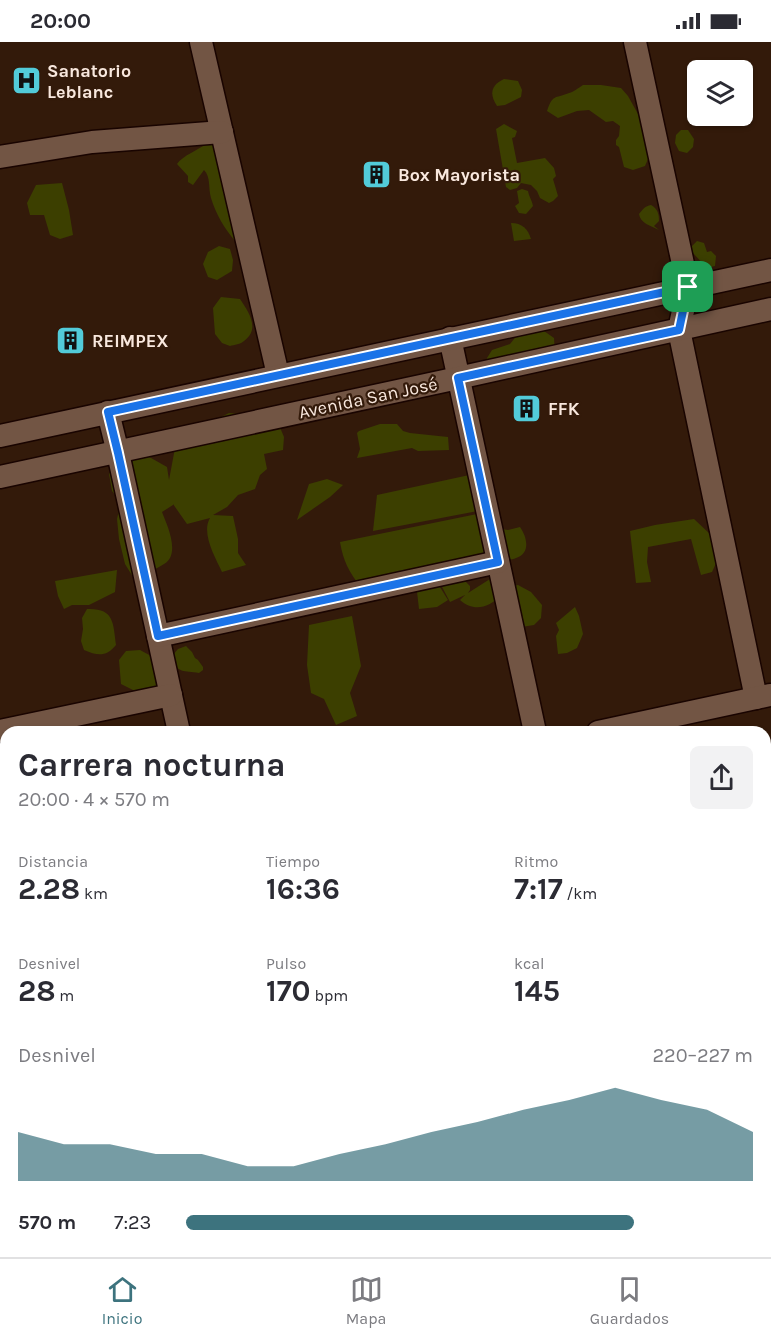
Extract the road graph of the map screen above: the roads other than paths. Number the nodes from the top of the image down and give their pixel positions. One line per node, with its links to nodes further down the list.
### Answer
1 (201, 42): 3 (street)
2 (635, 42): 6 (street)
3 (222, 132): 4 (street); 10 (street)
4 (0, 158)
5 (771, 270): 6 (street)
6 (688, 287): 8 (street); 9 (street)
7 (771, 309): 8 (street, Avenida San José)
8 (679, 330): 11 (street, Avenida San José); 19 (street)
9 (450, 339): 10 (street); 11 (street)
10 (278, 375): 12 (street)
11 (458, 378): 14 (street, Avenida San José); 16 (street)
12 (108, 412): 13 (street); 14 (street)
13 (0, 436)
14 (118, 453): 15 (street, Avenida San José); 17 (street)
15 (0, 477)
16 (498, 562): 17 (street); 22 (street)
17 (158, 636): 18 (street)
18 (171, 695): 20 (street); 21 (street)
19 (764, 696): 23 (street)
20 (24, 726)
21 (178, 726)
22 (534, 726)
23 (626, 726)

